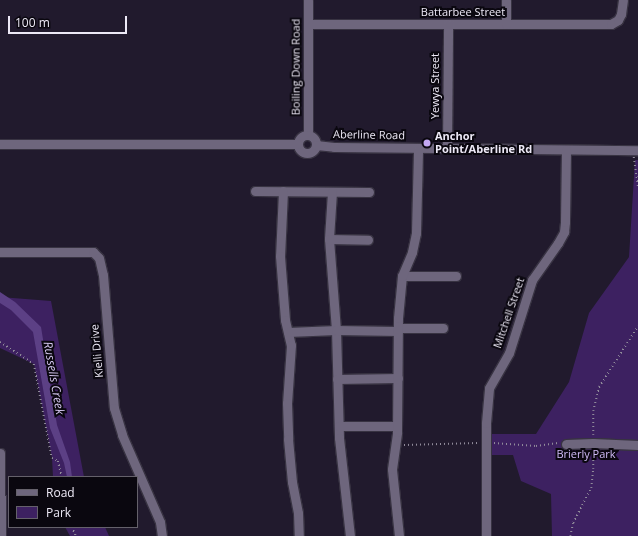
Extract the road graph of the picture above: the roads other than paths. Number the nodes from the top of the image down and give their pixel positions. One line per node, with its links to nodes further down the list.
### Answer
1 (308, 0): 4 (street, Boiling Down Road)
2 (506, 0): 6 (street)
3 (623, 0): 6 (street, Battarbee Street)
4 (308, 24): 5 (street, Battarbee Street); 7 (street, Boiling Down Road)
5 (448, 24): 6 (street, Battarbee Street); 12 (street, Yewya Street)
6 (506, 24)
7 (308, 134): 9 (street); 10 (street)
8 (0, 144): 9 (street)
9 (298, 144): 10 (street)
10 (316, 145): 11 (street, Aberline Road)
11 (418, 148): 12 (street, Aberline Road); 22 (street)
12 (447, 149): 13 (street, Aberline Road)
13 (566, 150): 14 (street, Aberline Road); 40 (street, Mitchell Street)
14 (635, 150)
15 (255, 190): 16 (street)
16 (283, 191): 17 (street); 27 (street)
17 (332, 192): 18 (street); 19 (street)
18 (369, 192)
19 (329, 239): 20 (street); 26 (street)
20 (368, 240)
21 (0, 252): 36 (street, Kielli Drive)
22 (402, 276): 23 (street); 25 (street)
23 (456, 276)
24 (443, 328): 25 (street)
25 (398, 329): 26 (street); 28 (street)
26 (336, 330): 27 (street); 29 (street)
27 (288, 332): 37 (street)
28 (398, 378): 29 (street); 31 (street)
29 (337, 379): 30 (street)
30 (339, 426): 31 (street); 38 (street)
31 (397, 426): 39 (street)
32 (566, 444): 33 (street)
33 (638, 445)
34 (0, 453): 35 (street)
35 (1, 536)
36 (162, 536)
37 (299, 536)
38 (350, 536)
39 (399, 536)
40 (486, 536)

